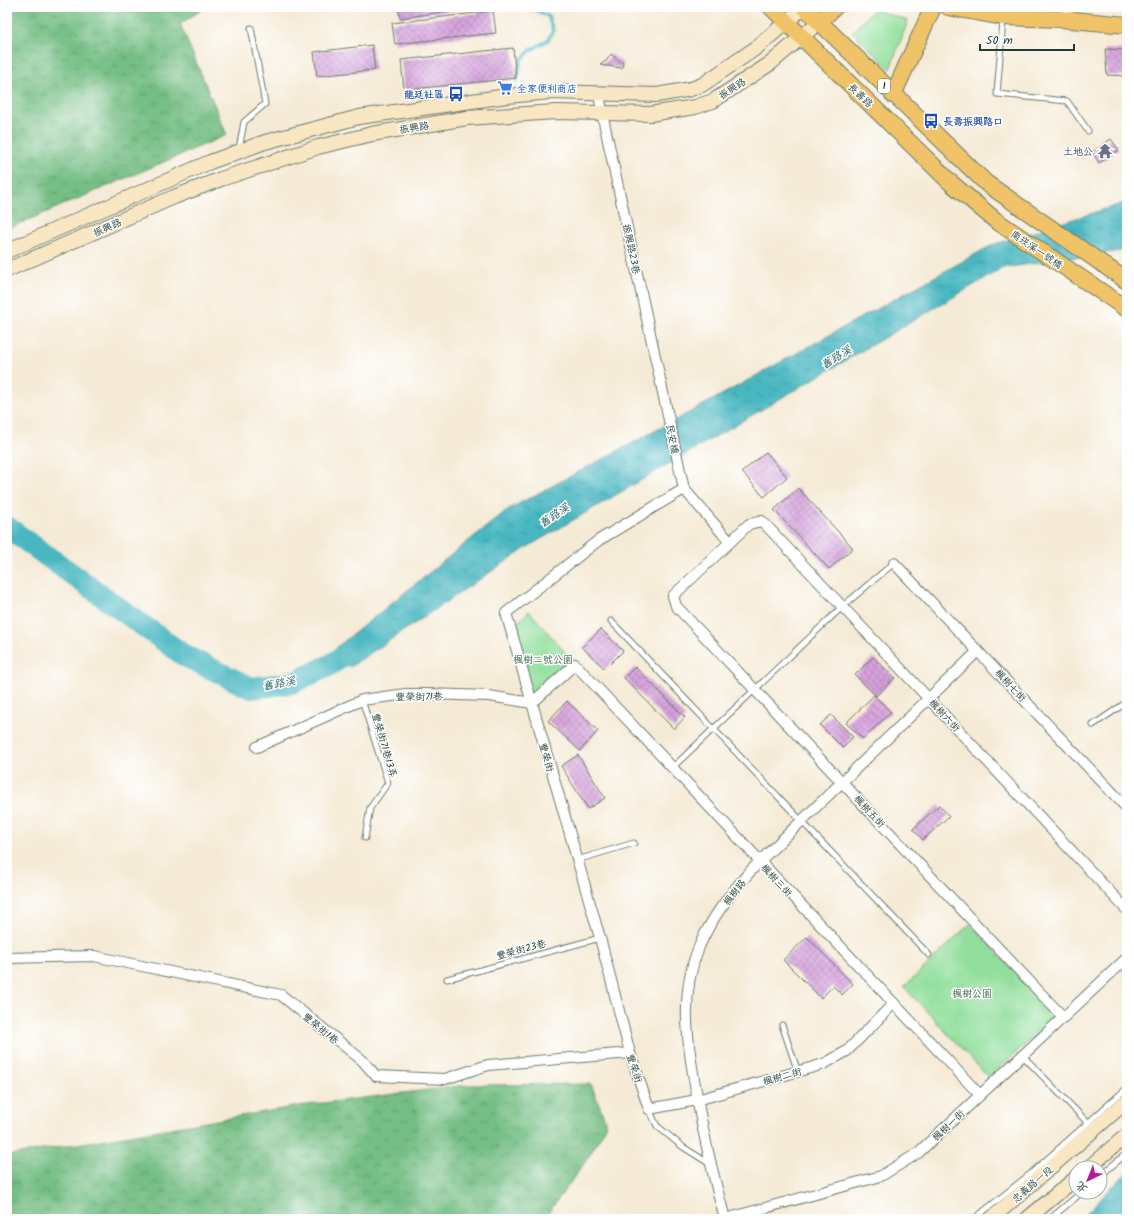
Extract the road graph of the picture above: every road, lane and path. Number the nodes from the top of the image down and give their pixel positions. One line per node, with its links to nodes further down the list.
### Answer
1 (771, 7): 10 (main road, 長壽路 / 1)
2 (804, 7): 9 (main road, 1); 10 (street, 振興路)
3 (836, 7): 9 (main road)
4 (933, 7): 15 (main road)
5 (948, 7): 7 (main road)
6 (1064, 7): 8 (street)
7 (1003, 16): 8 (main road); 17 (lane)
8 (1073, 21): 11 (main road)
9 (818, 22): 13 (street, 振興路); 15 (main road, 1)
10 (787, 23): 13 (main road, 長壽路 / 1); 14 (street, 振興路)
11 (1127, 25)
12 (251, 28): 18 (lane)
13 (802, 38): 16 (street, 振興路); 19 (main road, 長壽路 / 1)
14 (599, 93): 16 (street, 振興路23巷); 18 (street, 振興路)
15 (893, 95): 22 (main road, 1)
16 (602, 113): 21 (street, 振興路); 24 (street, 振興路23巷)
17 (1088, 131)
18 (238, 152): 20 (street, 振興路)
19 (951, 182): 23 (main road, 南崁溪一號橋 / 1)
20 (7, 251)
21 (7, 270)
22 (1127, 281)
23 (1127, 308)
24 (666, 406): 25 (street, 民安橋)
25 (684, 489): 26 (street); 35 (street, 豐榮街)
26 (730, 542): 28 (street, 楓樹六街); 31 (street, 楓樹五街)
27 (894, 562): 28 (lane); 30 (street, 楓樹七街)
28 (842, 606): 31 (lane); 32 (street, 楓樹六街)
29 (611, 621): 37 (lane)
30 (978, 652): 32 (street, 楓樹路); 41 (street, 楓樹七街)
31 (755, 690): 37 (lane); 40 (street, 楓樹五街)
32 (929, 699): 40 (street, 楓樹路); 47 (street, 楓樹六街)
33 (362, 700): 35 (street, 豐榮街71巷); 38 (street, 豐榮街71巷); 43 (lane, 豐榮街71巷13弄)
34 (1127, 702): 36 (lane)
35 (532, 703): 39 (street, 楓樹三街); 45 (street, 豐榮街)
36 (1093, 725)
37 (714, 728): 39 (lane); 42 (lane)
38 (257, 747)
39 (672, 768): 46 (street, 楓樹三街)
40 (842, 782): 42 (street, 楓樹路); 54 (street, 楓樹五街)
41 (1127, 808)
42 (802, 820): 46 (street, 楓樹路); 49 (lane)
43 (364, 838)
44 (634, 843): 45 (lane)
45 (577, 860): 48 (street, 豐榮街)
46 (760, 861): 53 (street, 楓樹三街); 61 (street, 楓樹路)
47 (1127, 910)
48 (600, 938): 52 (lane, 豐榮街23巷); 56 (street, 豐榮街)
49 (929, 955)
50 (7, 958): 56 (street, 豐榮街1巷)
51 (1127, 958): 54 (street, 楓樹一街)
52 (447, 979)
53 (894, 1003): 58 (street, 楓樹二街); 60 (street, 楓樹三街)
54 (1063, 1016): 57 (street, 楓樹一街)
55 (782, 1025): 58 (lane)
56 (630, 1052): 63 (street, 豐榮街)
57 (1022, 1056): 60 (street, 楓樹一街); 64 (lane)
58 (798, 1072): 61 (street, 楓樹二街)
59 (1127, 1088): 64 (lane, 忠義路一段)
60 (980, 1095): 72 (street, 楓樹一街)
61 (697, 1100): 63 (street, 楓樹二街); 68 (street, 楓樹路)
62 (1127, 1101): 74 (street, 忠義路一段)
63 (649, 1109): 68 (lane)
64 (1088, 1123): 73 (lane, 忠義路一段)
65 (1127, 1135): 67 (street)
66 (1127, 1153): 69 (lane)
67 (1097, 1160)
68 (710, 1164): 72 (street, 楓樹路)
69 (1108, 1169)
70 (1068, 1185): 75 (street)
71 (1073, 1200): 76 (lane)
72 (725, 1219)
73 (974, 1219)
74 (991, 1219)
75 (1027, 1219)
76 (1050, 1219)

